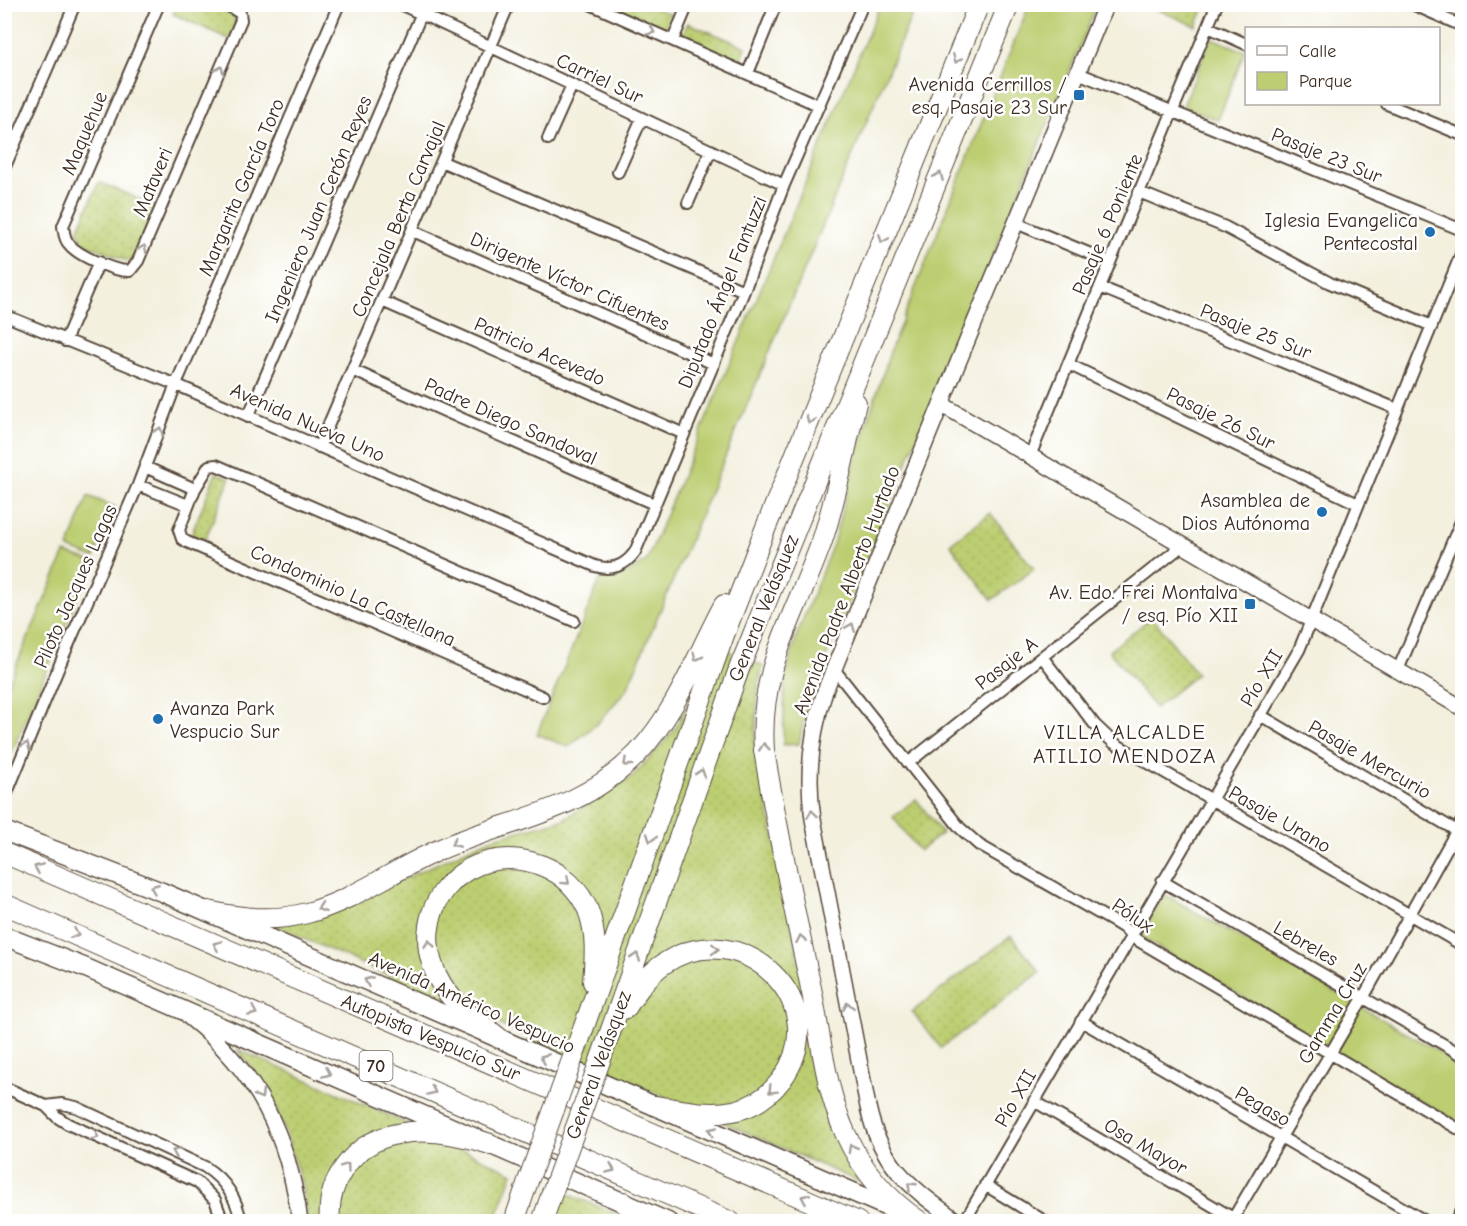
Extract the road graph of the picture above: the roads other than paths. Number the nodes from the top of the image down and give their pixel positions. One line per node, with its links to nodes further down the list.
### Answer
1 (75, 4): 33 (street)
2 (159, 4): 42 (street, Maquehue)
3 (225, 4): 42 (street, Mataveri, one-way to 3)
4 (339, 4): 54 (street, Margarita García Toro)
5 (400, 4): 16 (street, Carriel Sur)
6 (509, 4): 21 (street, Concejala Berta Carvajal)
7 (688, 4): 19 (street)
8 (776, 4): 23 (street)
9 (863, 4): 26 (street, Diputado Ángel Fantuzzi)
10 (979, 4): 68 (highway, General Velásquez, one-way to 68)
11 (1009, 4): 49 (highway, General Velásquez, one-way to 11)
12 (1106, 4): 22 (street, Avenida Padre Alberto Hurtado)
13 (1217, 4): 18 (street, Pasaje 6 Poniente)
14 (1412, 4): 17 (street)
15 (595, 6): 19 (street, one-way to 19)
16 (421, 15): 21 (street, Carriel Sur); 57 (street, Ingeniero Juan Cerón Reyes)
17 (1462, 26)
18 (1208, 27): 20 (street); 27 (street, Pasaje 6 Poniente)
19 (673, 40): 23 (street)
20 (1245, 44)
21 (492, 48): 24 (street, Carriel Sur); 32 (street, Concejala Berta Carvajal)
22 (1078, 73): 27 (street, Pasaje 23 Sur); 38 (street, Avenida Padre Alberto Hurtado)
23 (748, 74): 26 (street)
24 (572, 85): 28 (street, Carriel Sur); 30 (street)
25 (1389, 105): 29 (street)
26 (820, 106): 35 (street, Diputado Ángel Fantuzzi)
27 (1173, 111): 36 (street, Pasaje 6 Poniente); 39 (street, Pasaje 23 Sur)
28 (642, 118): 31 (street, Carriel Sur); 34 (street)
29 (1462, 135)
30 (548, 139)
31 (711, 150): 35 (street, Carriel Sur); 37 (street)
32 (443, 162): 40 (street, Concejala Berta Carvajal); 45 (street)
33 (4, 169)
34 (618, 172)
35 (784, 185): 45 (street, Diputado Ángel Fantuzzi)
36 (1139, 192): 43 (street, Pasaje 6 Poniente); 48 (street)
37 (688, 203)
38 (1016, 223): 43 (street); 55 (street, Avenida Padre Alberto Hurtado)
39 (1462, 230)
40 (413, 231): 46 (street, Concejala Berta Carvajal); 51 (street, Dirigente Víctor Cifuentes)
41 (1462, 252): 48 (street, Pío XII)
42 (99, 262): 50 (street)
43 (1110, 262): 44 (street, Pasaje 6 Poniente)
44 (1100, 287): 52 (street, Pasaje 6 Poniente); 56 (street, Pasaje 25 Sur)
45 (744, 291): 51 (street, Diputado Ángel Fantuzzi)
46 (382, 301): 53 (street, Concejala Berta Carvajal); 58 (street, Patricio Acevedo)
47 (4, 315): 50 (street, Avenida Nueva Uno)
48 (1432, 326): 56 (street, Pío XII)
49 (877, 327): 96 (highway, General Velásquez, one-way to 49); 125 (highway, one-way to 49)
50 (65, 341): 54 (street, Avenida Nueva Uno)
51 (714, 363): 58 (street, Diputado Ángel Fantuzzi)
52 (1068, 364): 60 (street, Pasaje 6 Poniente); 65 (street, Pasaje 26 Sur)
53 (352, 370): 59 (street, Concejala Berta Carvajal); 64 (street, Padre Diego Sandoval)
54 (176, 384): 57 (street, Avenida Nueva Uno); 61 (street, Piloto Jacques Lagas, one-way to 54)
55 (940, 404): 60 (street); 74 (street, Avenida Padre Alberto Hurtado, one-way to 55)
56 (1397, 410): 65 (street, Pío XII)
57 (248, 417): 59 (street, Avenida Nueva Uno)
58 (684, 434): 64 (street, Diputado Ángel Fantuzzi)
59 (319, 447): 70 (street, Avenida Nueva Uno)
60 (1030, 456): 69 (street)
61 (145, 467): 62 (street, Piloto Jacques Lagas); 63 (street)
62 (138, 485): 66 (street); 81 (street, Piloto Jacques Lagas, one-way to 62)
63 (195, 489): 66 (street, Condominio La Castellana); 72 (street, Condominio La Castellana)
64 (654, 504): 70 (street, Diputado Ángel Fantuzzi)
65 (1358, 504): 71 (street, Pío XII)
66 (188, 506): 76 (street, Condominio La Castellana)
67 (1462, 519): 75 (street)
68 (764, 532): 87 (highway, one-way to 87); 94 (highway, General Velásquez, one-way to 94)
69 (1183, 545): 71 (street); 73 (street, Pasaje A)
70 (595, 566)
71 (1311, 620): 75 (street); 78 (street, Pío XII)
72 (574, 621)
73 (1043, 658): 79 (street, Pasaje A); 80 (street, Pasaje Urano)
74 (834, 669): 79 (street, Pólux); 126 (street, Avenida Padre Alberto Hurtado, one-way to 74)
75 (1398, 670): 77 (street)
76 (543, 697)
77 (1462, 708)
78 (1260, 715): 80 (street, Pío XII); 82 (street, Pasaje Mercurio)
79 (908, 763): 89 (street, Pólux)
80 (1210, 799): 85 (street, Pío XII); 88 (street, Pasaje Urano)
81 (4, 800)
82 (1461, 829): 88 (street, Gamma Cruz)
83 (4, 831): 87 (main road, Avenida Américo Vespucio, one-way to 83)
84 (4, 853): 124 (highway, Autopista Vespucio Sur / 70, one-way to 84)
85 (1162, 881): 89 (street, Pío XII); 92 (street, Lebreles)
86 (4, 904): 123 (highway, 70, one-way to 123)
87 (208, 911): 97 (main road, Avenida Américo Vespucio, one-way to 87)
88 (1410, 915): 91 (street, Pasaje Urano); 92 (street, Gamma Cruz)
89 (1131, 934): 95 (street, Pío XII); 98 (street, Pólux)
90 (7, 941): 93 (main road)
91 (1462, 945)
92 (1363, 998): 98 (street, Gamma Cruz); 99 (street, Lebreles)
93 (177, 1008): 106 (main road, one-way to 106); 116 (street, one-way to 116)
94 (591, 1008): 97 (highway, one-way to 94); 109 (highway, General Velásquez, bridge)
95 (1081, 1021): 101 (street, Pío XII); 105 (street, Pegaso)
96 (610, 1032): 103 (highway, one-way to 103); 120 (highway, General Velásquez, bridge)
97 (499, 1038): 103 (main road, Avenida Américo Vespucio, one-way to 97)
98 (1329, 1053): 104 (street, Pólux); 105 (street, Gamma Cruz)
99 (1462, 1056)
100 (4, 1087): 102 (street)
101 (1034, 1101): 110 (street, Pío XII); 113 (street, Osa Mayor)
102 (46, 1106): 107 (street, one-way to 102); 108 (street, one-way to 108)
103 (656, 1106): 125 (main road, Avenida Américo Vespucio, one-way to 103)
104 (1462, 1131)
105 (1280, 1137): 113 (street, Gamma Cruz); 129 (street, Pegaso)
106 (490, 1143): 111 (main road); 117 (highway, one-way to 106)
107 (196, 1161): 108 (street); 115 (street)
108 (190, 1179): 114 (street)
109 (528, 1183): 118 (highway); 119 (highway, General Velásquez)
110 (985, 1185): 127 (street, Pío XII); 128 (street)
111 (623, 1202): 121 (highway); 122 (main road)
112 (1462, 1209): 130 (street)
113 (1235, 1220)
114 (223, 1221)
115 (241, 1221)
116 (300, 1221)
117 (330, 1221)
118 (506, 1221)
119 (514, 1221)
120 (542, 1221)
121 (650, 1221)
122 (668, 1221)
123 (731, 1221)
124 (858, 1221)
125 (919, 1221)
126 (958, 1221)
127 (964, 1221)
128 (1046, 1221)
129 (1427, 1221)
130 (1455, 1221)

